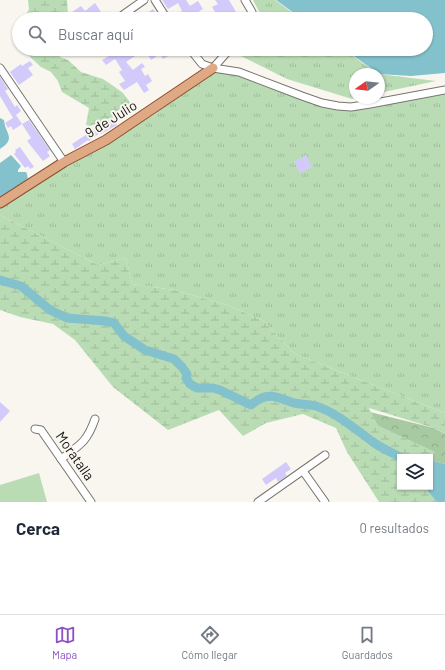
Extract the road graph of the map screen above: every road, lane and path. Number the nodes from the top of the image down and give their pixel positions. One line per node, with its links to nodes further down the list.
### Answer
1 (144, 0): 4 (street)
2 (155, 0): 5 (street)
3 (245, 0): 6 (street)
4 (127, 12)
5 (163, 12)
6 (252, 12)
7 (196, 56): 10 (street)
8 (224, 56): 10 (street, 9 de Julio)
9 (0, 68): 12 (street)
10 (213, 68): 11 (street); 12 (main road, 9 de Julio)
11 (445, 90)
12 (64, 162): 13 (main road, 9 de Julio)
13 (0, 203)
14 (95, 419): 17 (street)
15 (35, 429): 17 (street, Moratalla)
16 (325, 455): 18 (street)
17 (61, 459): 19 (street, Moratalla)
18 (303, 471): 20 (street); 21 (street)
19 (91, 502)
20 (258, 502)
21 (325, 502)

